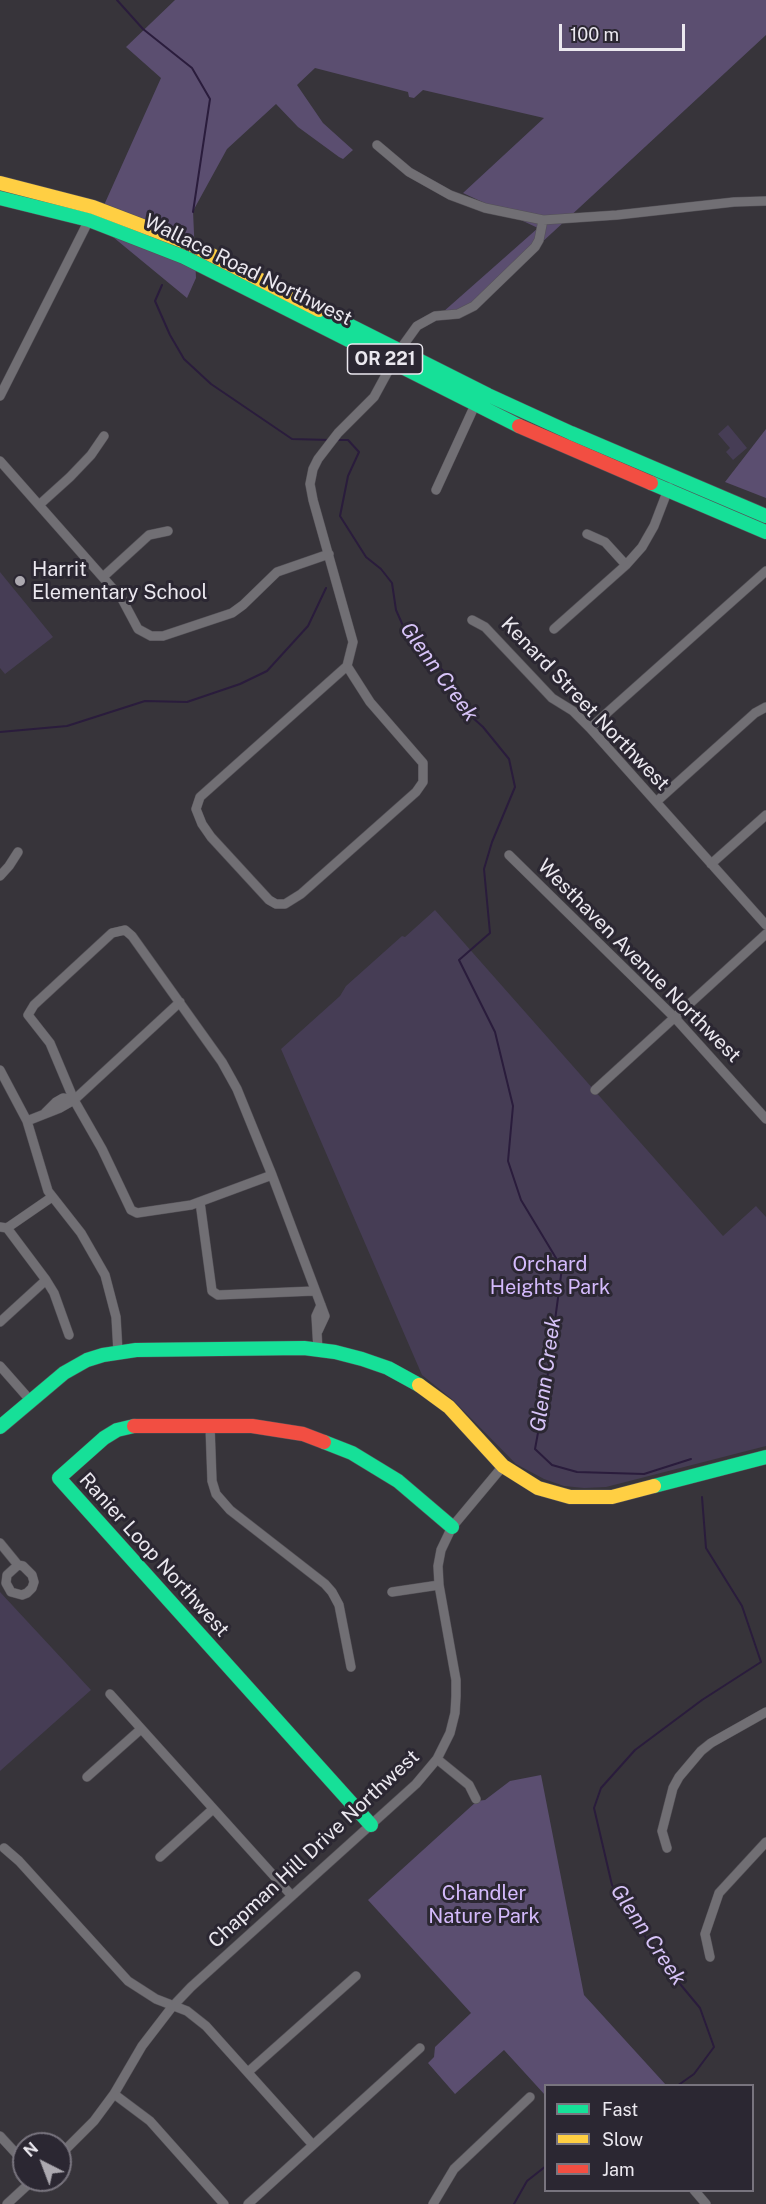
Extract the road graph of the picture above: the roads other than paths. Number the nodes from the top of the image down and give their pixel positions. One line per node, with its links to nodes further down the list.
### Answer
1 (377, 145): 7 (street)
2 (0, 183): 5 (main road, Wallace Road Northwest / OR 221)
3 (0, 198): 6 (main road, Wallace Road Northwest / OR 221)
4 (766, 201): 7 (street)
5 (93, 207): 6 (street); 8 (main road, Wallace Road Northwest / OR 221)
6 (89, 220): 9 (main road, Wallace Road Northwest / OR 221); 10 (street)
7 (543, 220): 8 (street)
8 (399, 351): 9 (street); 14 (main road, Wallace Road Northwest / OR 221)
9 (393, 364): 11 (main road, Wallace Road Northwest / OR 221); 22 (street)
10 (0, 396)
11 (475, 405): 15 (street); 16 (main road, Wallace Road Northwest / OR 221)
12 (104, 436): 17 (street)
13 (0, 461): 17 (street)
14 (673, 477): 16 (street); 18 (main road, Wallace Road Northwest / OR 221)
15 (436, 490)
16 (667, 491): 20 (main road, Wallace Road Northwest / OR 221); 23 (street)
17 (39, 505): 25 (street)
18 (766, 516)
19 (168, 531): 25 (street)
20 (766, 532)
21 (587, 534): 23 (street)
22 (329, 554): 25 (street); 28 (street)
23 (626, 565): 27 (street)
24 (766, 572): 30 (street)
25 (103, 577)
26 (472, 620): 30 (street, Kenard Street Northwest)
27 (554, 629)
28 (347, 666): 28 (street)
29 (766, 707): 31 (street)
30 (590, 728): 31 (street, Kenard Street Northwest)
31 (656, 802): 35 (street, Kenard Street Northwest)
32 (766, 815): 35 (street)
33 (18, 852): 36 (street)
34 (509, 855): 40 (street, Westhaven Avenue Northwest)
35 (711, 864): 37 (street, Kenard Street Northwest)
36 (0, 876)
37 (766, 925)
38 (766, 934): 40 (street)
39 (180, 1002): 43 (street); 43 (street); 46 (street)
40 (675, 1018): 42 (street); 44 (street, Westhaven Avenue Northwest)
41 (0, 1070): 45 (street)
42 (595, 1090)
43 (74, 1100): 45 (street); 48 (street)
44 (766, 1119)
45 (27, 1121): 47 (street)
46 (272, 1175): 48 (street); 51 (street)
47 (52, 1197): 49 (street); 55 (street)
48 (200, 1202): 51 (street)
49 (4, 1228): 50 (street)
50 (46, 1280): 52 (street); 53 (street)
51 (314, 1291): 54 (street)
52 (0, 1322)
53 (69, 1335)
54 (318, 1350): 55 (main road); 61 (main road)
55 (118, 1352): 57 (main road)
56 (0, 1366): 57 (street)
57 (30, 1400): 59 (main road)
58 (210, 1426): 62 (main road, Ranier Loop Northwest); 67 (street); 75 (main road, Ranier Loop Northwest)
59 (0, 1427)
60 (766, 1457): 61 (main road)
61 (503, 1466): 62 (street, Chapman Hill Drive Northwest)
62 (452, 1527): 65 (street, Chapman Hill Drive Northwest)
63 (0, 1543): 64 (street)
64 (18, 1565)
65 (439, 1585): 66 (street); 71 (street, Chapman Hill Drive Northwest)
66 (392, 1592)
67 (351, 1667)
68 (110, 1694): 70 (street)
69 (766, 1713): 78 (street)
70 (141, 1729): 72 (street); 74 (street)
71 (437, 1760): 73 (street); 75 (street, Chapman Hill Drive Northwest)
72 (87, 1777)
73 (476, 1799)
74 (213, 1809): 79 (street); 80 (street)
75 (371, 1825): 80 (street, Chapman Hill Drive Northwest)
76 (766, 1842): 81 (street)
77 (4, 1848): 83 (street)
78 (667, 1848)
79 (160, 1857)
80 (292, 1896): 83 (street, Chapman Hill Drive Northwest)
81 (710, 1957)
82 (356, 1976): 85 (street)
83 (172, 2007): 85 (street); 86 (street, Chapman Hill Drive Northwest)
84 (420, 2048): 90 (street)
85 (248, 2072): 90 (street)
86 (114, 2094): 89 (street, Chapman Hill Drive Northwest); 95 (street)
87 (530, 2097): 97 (street)
88 (0, 2136): 91 (street)
89 (72, 2143)
90 (313, 2145): 96 (street)
91 (12, 2149)
92 (20, 2192): 94 (street)
93 (696, 2192): 98 (street)
94 (7, 2204)
95 (224, 2204)
96 (248, 2204)
97 (434, 2204)
98 (706, 2204)

